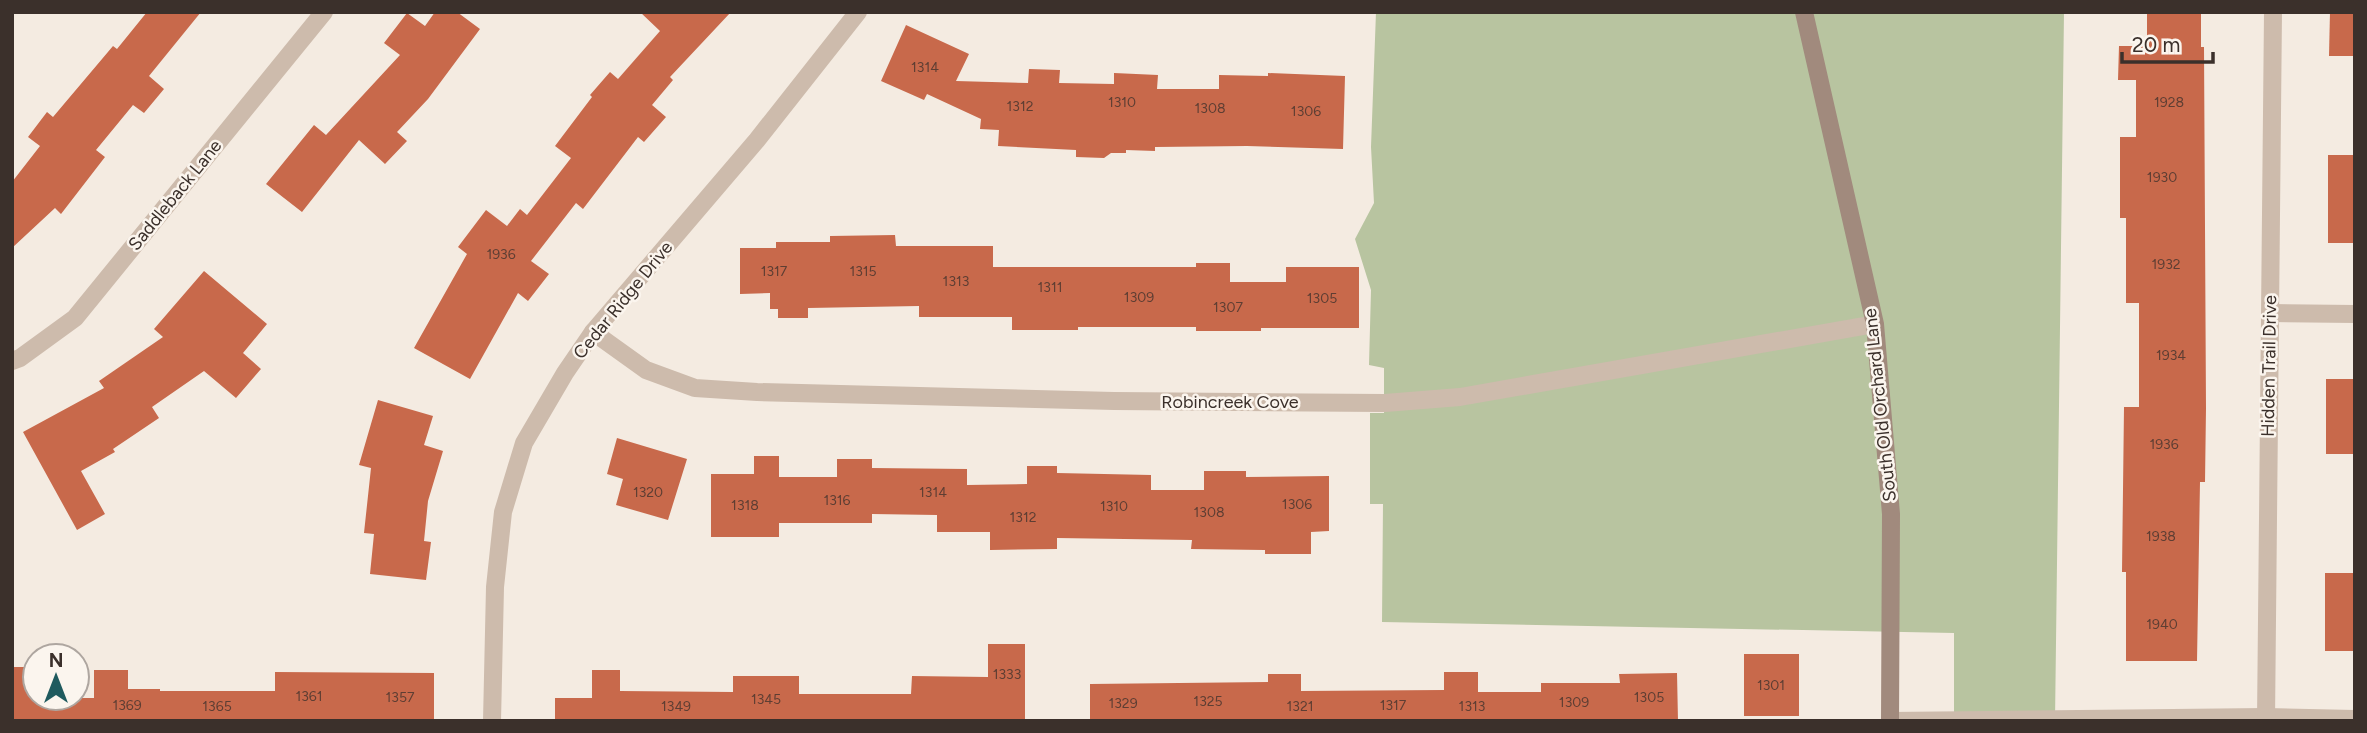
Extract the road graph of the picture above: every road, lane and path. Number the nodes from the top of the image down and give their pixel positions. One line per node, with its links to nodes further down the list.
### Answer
1 (324, 12): 9 (street, Saddleback Lane)
2 (858, 12): 8 (street, Cedar Ridge Drive)
3 (1804, 12): 7 (street, South Old Orchard Lane)
4 (2273, 12): 5 (street, Hidden Trail Drive)
5 (2270, 313): 6 (street); 10 (street, Hidden Trail Drive)
6 (2355, 314)
7 (1875, 324): 8 (street, Robincreek Cove); 13 (street, South Old Orchard Lane)
8 (593, 332): 12 (street, Cedar Ridge Drive)
9 (12, 361)
10 (2266, 719): 11 (street); 13 (street)
11 (2355, 719)
12 (492, 721)
13 (1890, 721)

